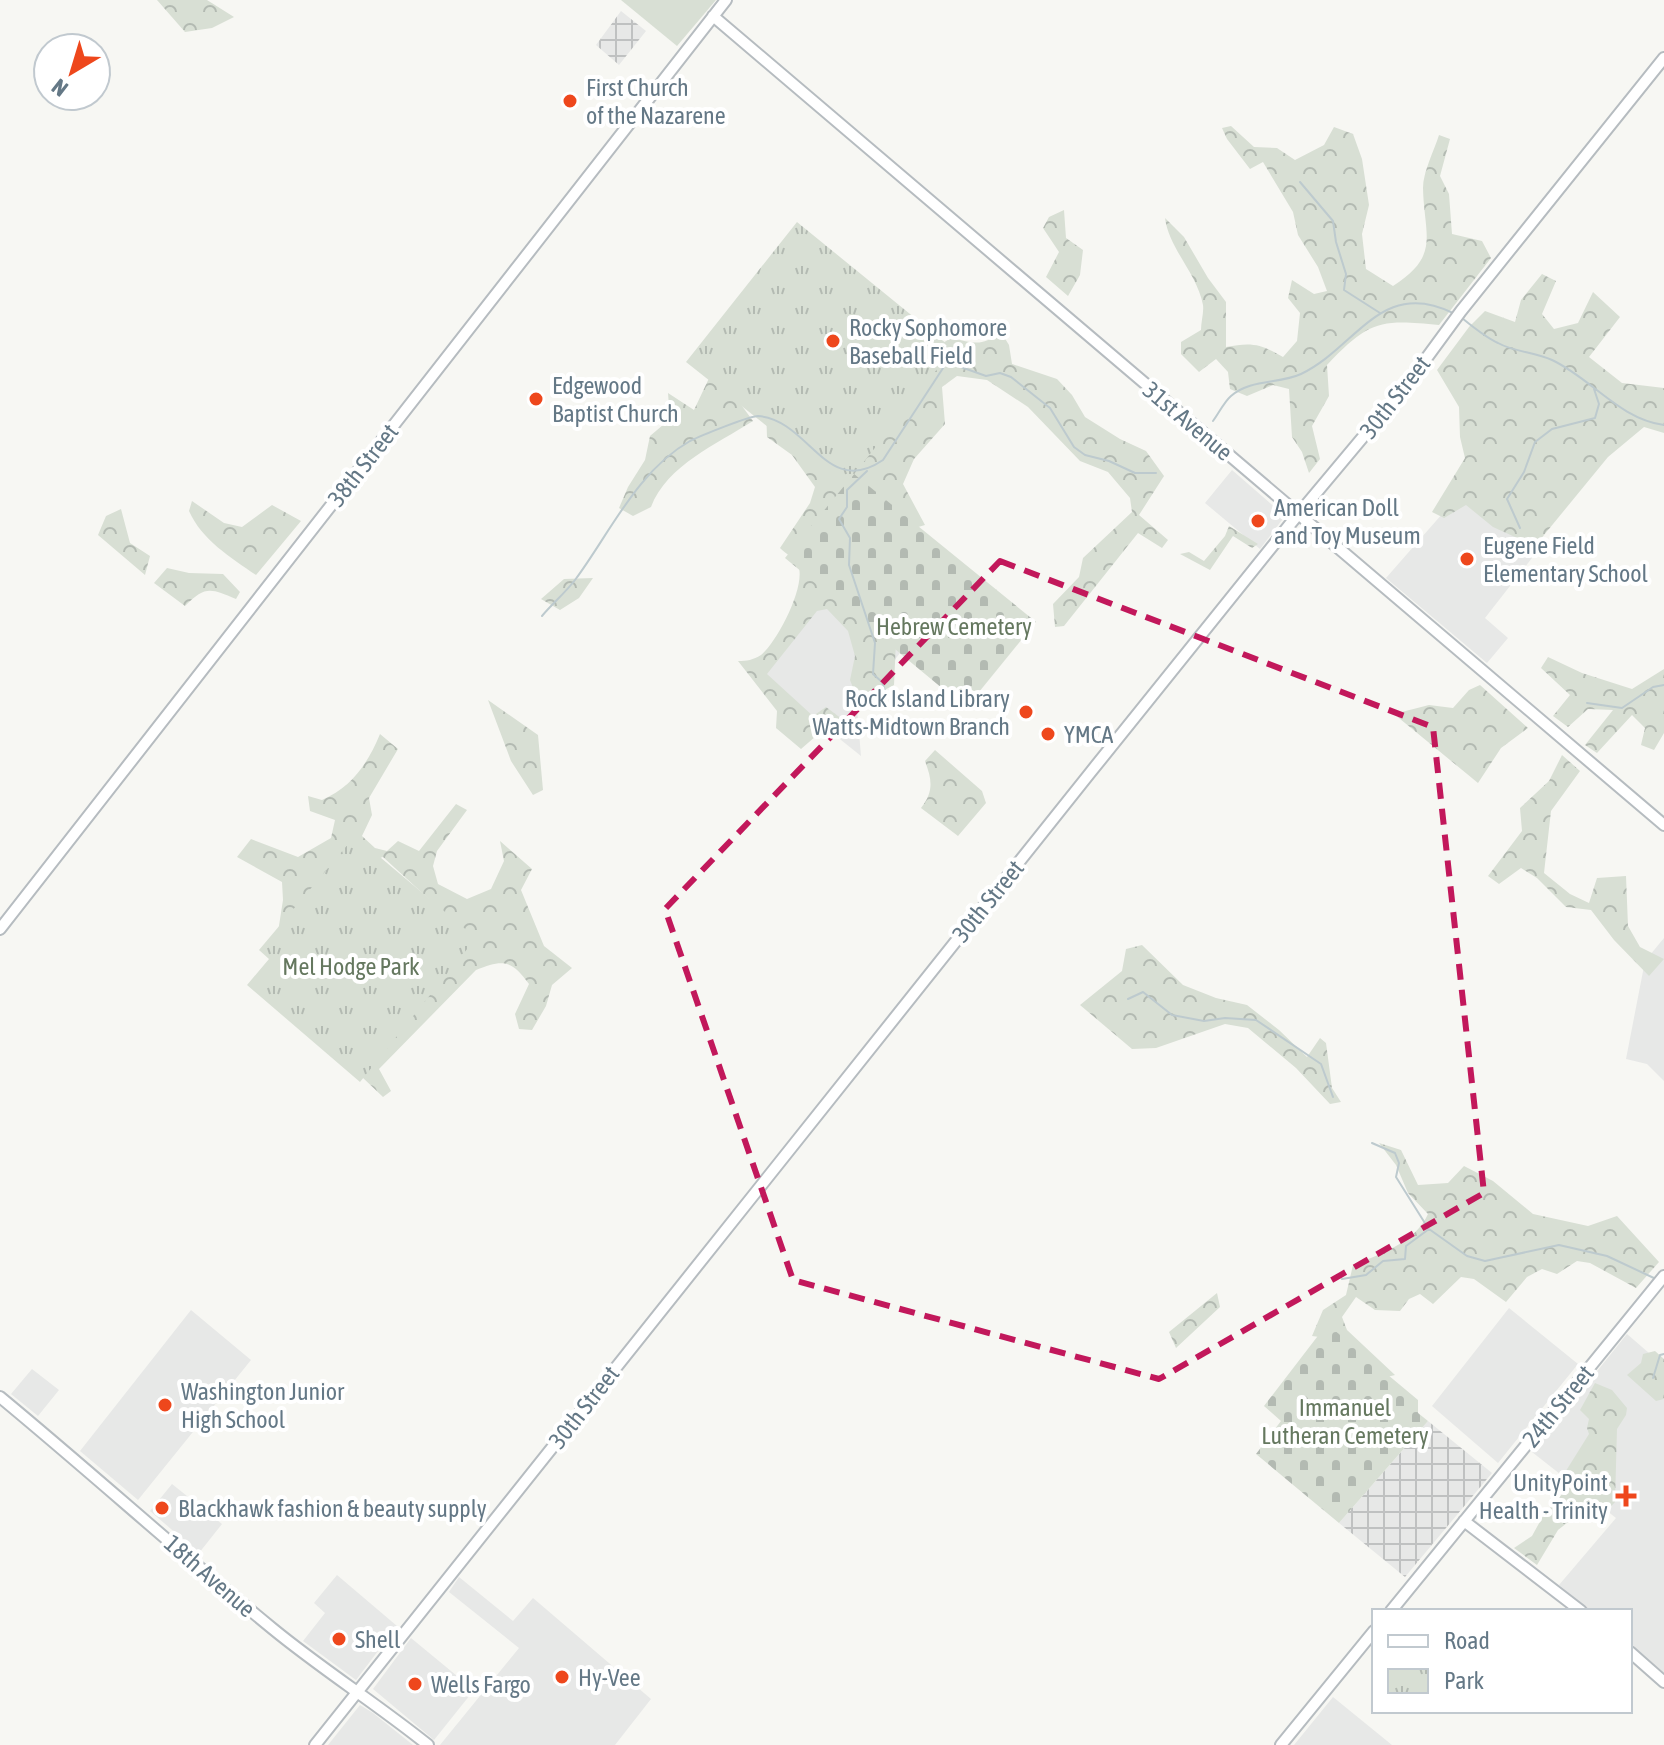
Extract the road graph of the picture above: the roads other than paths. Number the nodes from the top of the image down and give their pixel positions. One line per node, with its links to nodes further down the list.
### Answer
1 (726, 0): 2 (street, 38th Street)
2 (713, 16): 4 (street, 31st Avenue); 6 (street, 38th Street)
3 (1664, 58): 4 (street, 30th Street)
4 (1298, 514): 5 (street, 31st Avenue); 15 (street, 30th Street)
5 (1664, 825)
6 (0, 929)
7 (1664, 1276): 9 (street, 24th Street)
8 (0, 1397): 15 (street, 18th Avenue)
9 (1464, 1521): 10 (street, 24th Street); 11 (street)
10 (1393, 1609)
11 (1578, 1609)
12 (1372, 1633): 18 (street)
13 (1632, 1654): 14 (street)
14 (1664, 1682)
15 (358, 1691): 16 (street, 30th Street); 17 (street, 18th Avenue)
16 (315, 1745)
17 (428, 1745)
18 (1281, 1745)

